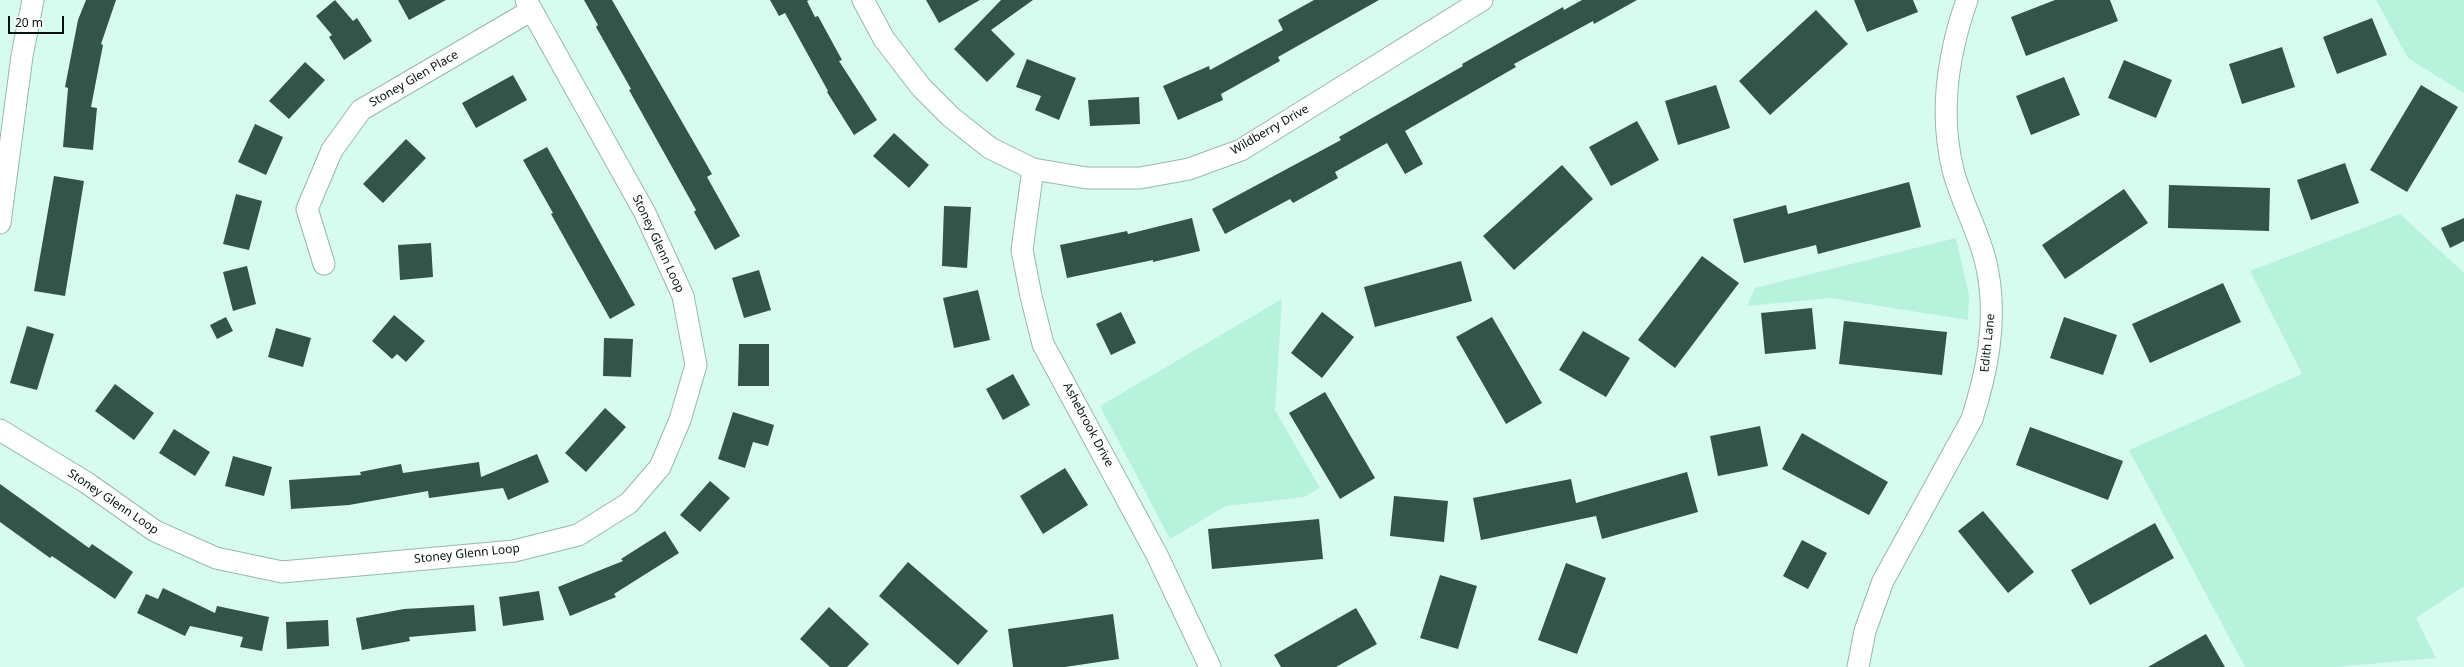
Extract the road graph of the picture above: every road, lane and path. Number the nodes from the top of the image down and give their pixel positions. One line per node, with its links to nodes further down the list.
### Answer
1 (33, 0): 7 (street)
2 (862, 0): 6 (street, Wildberry Drive)
3 (1482, 0): 6 (street, Wildberry Drive)
4 (1967, 0): 11 (street, Edith Lane)
5 (529, 5): 8 (street, Stoney Glen Place); 9 (street, Stoney Glenn Loop)
6 (1033, 169): 10 (street, Ashebrook Drive)
7 (0, 223)
8 (324, 264)
9 (0, 430)
10 (1210, 667)
11 (1858, 667)

